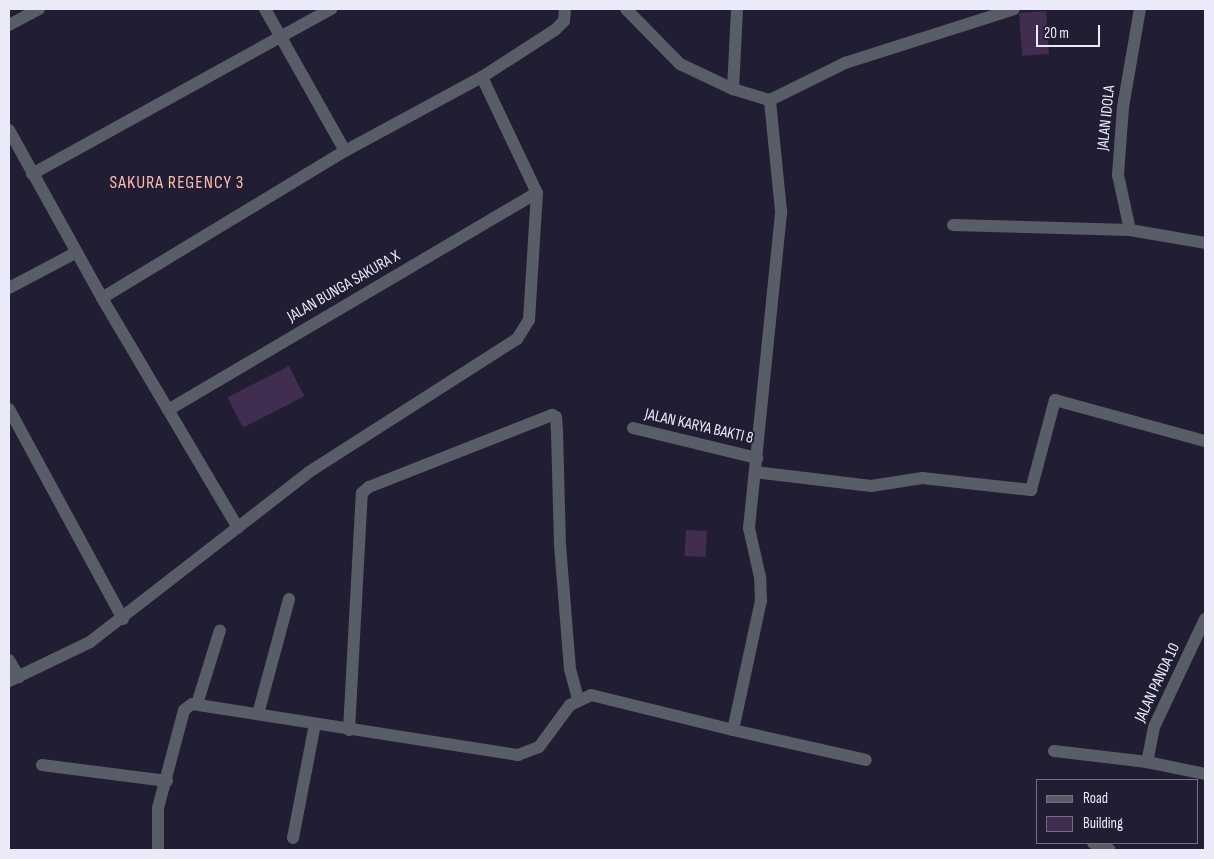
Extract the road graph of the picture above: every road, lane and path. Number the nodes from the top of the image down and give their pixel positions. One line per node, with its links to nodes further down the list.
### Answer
1 (39, 9): 9 (street)
2 (265, 9): 10 (street)
3 (331, 9): 10 (street)
4 (565, 9): 11 (street)
5 (626, 9): 12 (street)
6 (737, 9): 12 (street)
7 (1014, 9): 13 (street)
8 (1140, 9): 19 (street, JALAN IDOLA)
9 (9, 25)
10 (281, 37): 15 (street); 16 (street)
11 (482, 77): 15 (street); 17 (street)
12 (733, 89): 13 (street)
13 (770, 100): 28 (street)
14 (9, 130): 16 (street)
15 (345, 151): 23 (street)
16 (32, 174): 21 (street)
17 (537, 193): 25 (street, JALAN BUNGA SAKURA X); 30 (street)
18 (952, 225): 19 (street)
19 (1130, 230): 20 (street)
20 (1205, 243)
21 (75, 253): 22 (street); 23 (street)
22 (9, 288)
23 (102, 298): 25 (street)
24 (9, 409): 32 (street)
25 (168, 410): 30 (street)
26 (633, 428): 28 (street, JALAN KARYA BAKTI 8)
27 (1205, 441): 29 (street)
28 (758, 458): 29 (street)
29 (755, 472): 42 (street)
30 (238, 528): 32 (street)
31 (289, 599): 39 (street)
32 (123, 619): 36 (street)
33 (1205, 619): 45 (street, JALAN PANDA 10)
34 (220, 630): 38 (street)
35 (9, 660): 36 (street)
36 (14, 679)
37 (578, 699): 41 (street); 41 (street); 42 (street)
38 (197, 704): 39 (street); 48 (street)
39 (258, 714): 40 (street)
40 (315, 724): 41 (street); 49 (street)
41 (349, 730)
42 (733, 730): 44 (street)
43 (1054, 751): 45 (street)
44 (866, 760)
45 (1147, 762): 47 (street)
46 (42, 765): 48 (street)
47 (1205, 774)
48 (167, 781): 51 (street)
49 (293, 838)
50 (1095, 844): 52 (street)
51 (158, 850)
52 (1110, 850)

